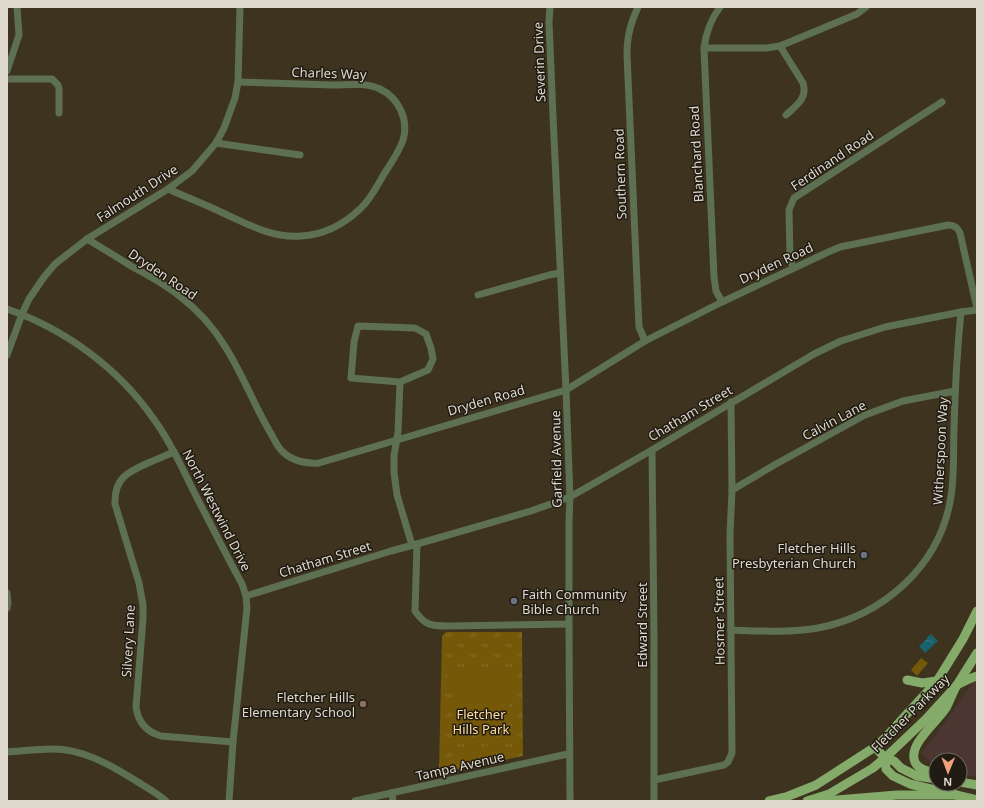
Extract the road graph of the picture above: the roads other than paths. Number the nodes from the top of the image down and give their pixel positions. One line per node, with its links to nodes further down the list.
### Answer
1 (17, 7): 9 (street)
2 (240, 7): 11 (street, Falmouth Drive)
3 (550, 7): 15 (street, Severin Drive)
4 (638, 7): 28 (street, Southern Road)
5 (720, 7): 8 (street, Blanchard Road)
6 (866, 7): 7 (street)
7 (780, 46): 8 (street); 14 (street)
8 (704, 48): 23 (street, Blanchard Road)
9 (7, 71)
10 (7, 78): 13 (street)
11 (238, 82): 16 (street, Falmouth Drive); 18 (street, Charles Way)
12 (942, 102): 20 (street, Ferdinand Road)
13 (59, 113)
14 (786, 115)
15 (553, 116): 21 (street, Garfield Avenue)
16 (216, 143): 17 (street); 18 (street, Falmouth Drive)
17 (300, 155)
18 (168, 190): 19 (street, Falmouth Drive)
19 (87, 239): 27 (street, Falmouth Drive); 34 (street, Dryden Road)
20 (794, 268): 23 (street, Dryden Road); 24 (street, Dryden Road)
21 (560, 273): 22 (street); 31 (street, Garfield Avenue)
22 (478, 295)
23 (722, 302): 28 (street, Dryden Road)
24 (977, 309): 26 (street, Chatham Street)
25 (7, 310): 27 (street, North Westwind Drive)
26 (960, 312): 32 (street, Witherspoon Way); 33 (street, Chatham Street)
27 (22, 314): 29 (street, Falmouth Drive); 36 (street, North Westwind Drive)
28 (646, 341): 31 (street, Dryden Road)
29 (7, 355)
30 (400, 382): 30 (street); 34 (street)
31 (566, 390): 34 (street, Dryden Road); 38 (street, Garfield Avenue)
32 (955, 391): 37 (street, Calvin Lane); 45 (street, Witherspoon Way)
33 (731, 402): 35 (street, Chatham Street); 37 (street, Hosmer Street)
34 (397, 439): 39 (street)
35 (652, 450): 38 (street, Chatham Street); 58 (street, Edward Street)
36 (174, 452): 41 (street, North Westwind Drive); 51 (street, Silvery Lane)
37 (732, 490): 45 (street, Hosmer Street)
38 (570, 497): 39 (street, Chatham Street); 44 (street, Garfield Avenue)
39 (415, 545): 41 (street, Chatham Street); 44 (street)
40 (7, 593): 42 (street)
41 (246, 596): 51 (street, North Westwind Drive)
42 (7, 608)
43 (977, 611): 49 (main road, Fletcher Parkway)
44 (569, 624): 54 (street, Garfield Avenue)
45 (731, 630): 58 (street, Hosmer Street)
46 (977, 653): 50 (main road, Fletcher Parkway)
47 (977, 676): 50 (main road)
48 (907, 680): 49 (main road)
49 (937, 681): 52 (main road, Fletcher Parkway)
50 (957, 685): 55 (main road, Fletcher Parkway); 56 (main road)
51 (233, 742): 63 (street, North Westwind Drive)
52 (875, 747): 55 (main road); 68 (main road, Fletcher Parkway)
53 (7, 752): 62 (street)
54 (569, 754): 59 (street, Tampa Avenue); 66 (street, Garfield Avenue)
55 (885, 758): 57 (main road); 60 (main road); 69 (main road, Fletcher Parkway)
56 (928, 771)
57 (928, 778)
58 (654, 780): 67 (street, Edward Street)
59 (392, 793): 64 (street, Tampa Avenue); 65 (street)
60 (955, 798): 61 (main road); 70 (main road)
61 (977, 800)
62 (166, 801)
63 (229, 801)
64 (355, 801)
65 (393, 801)
66 (570, 801)
67 (654, 801)
68 (769, 801)
69 (807, 801)
70 (825, 801)

